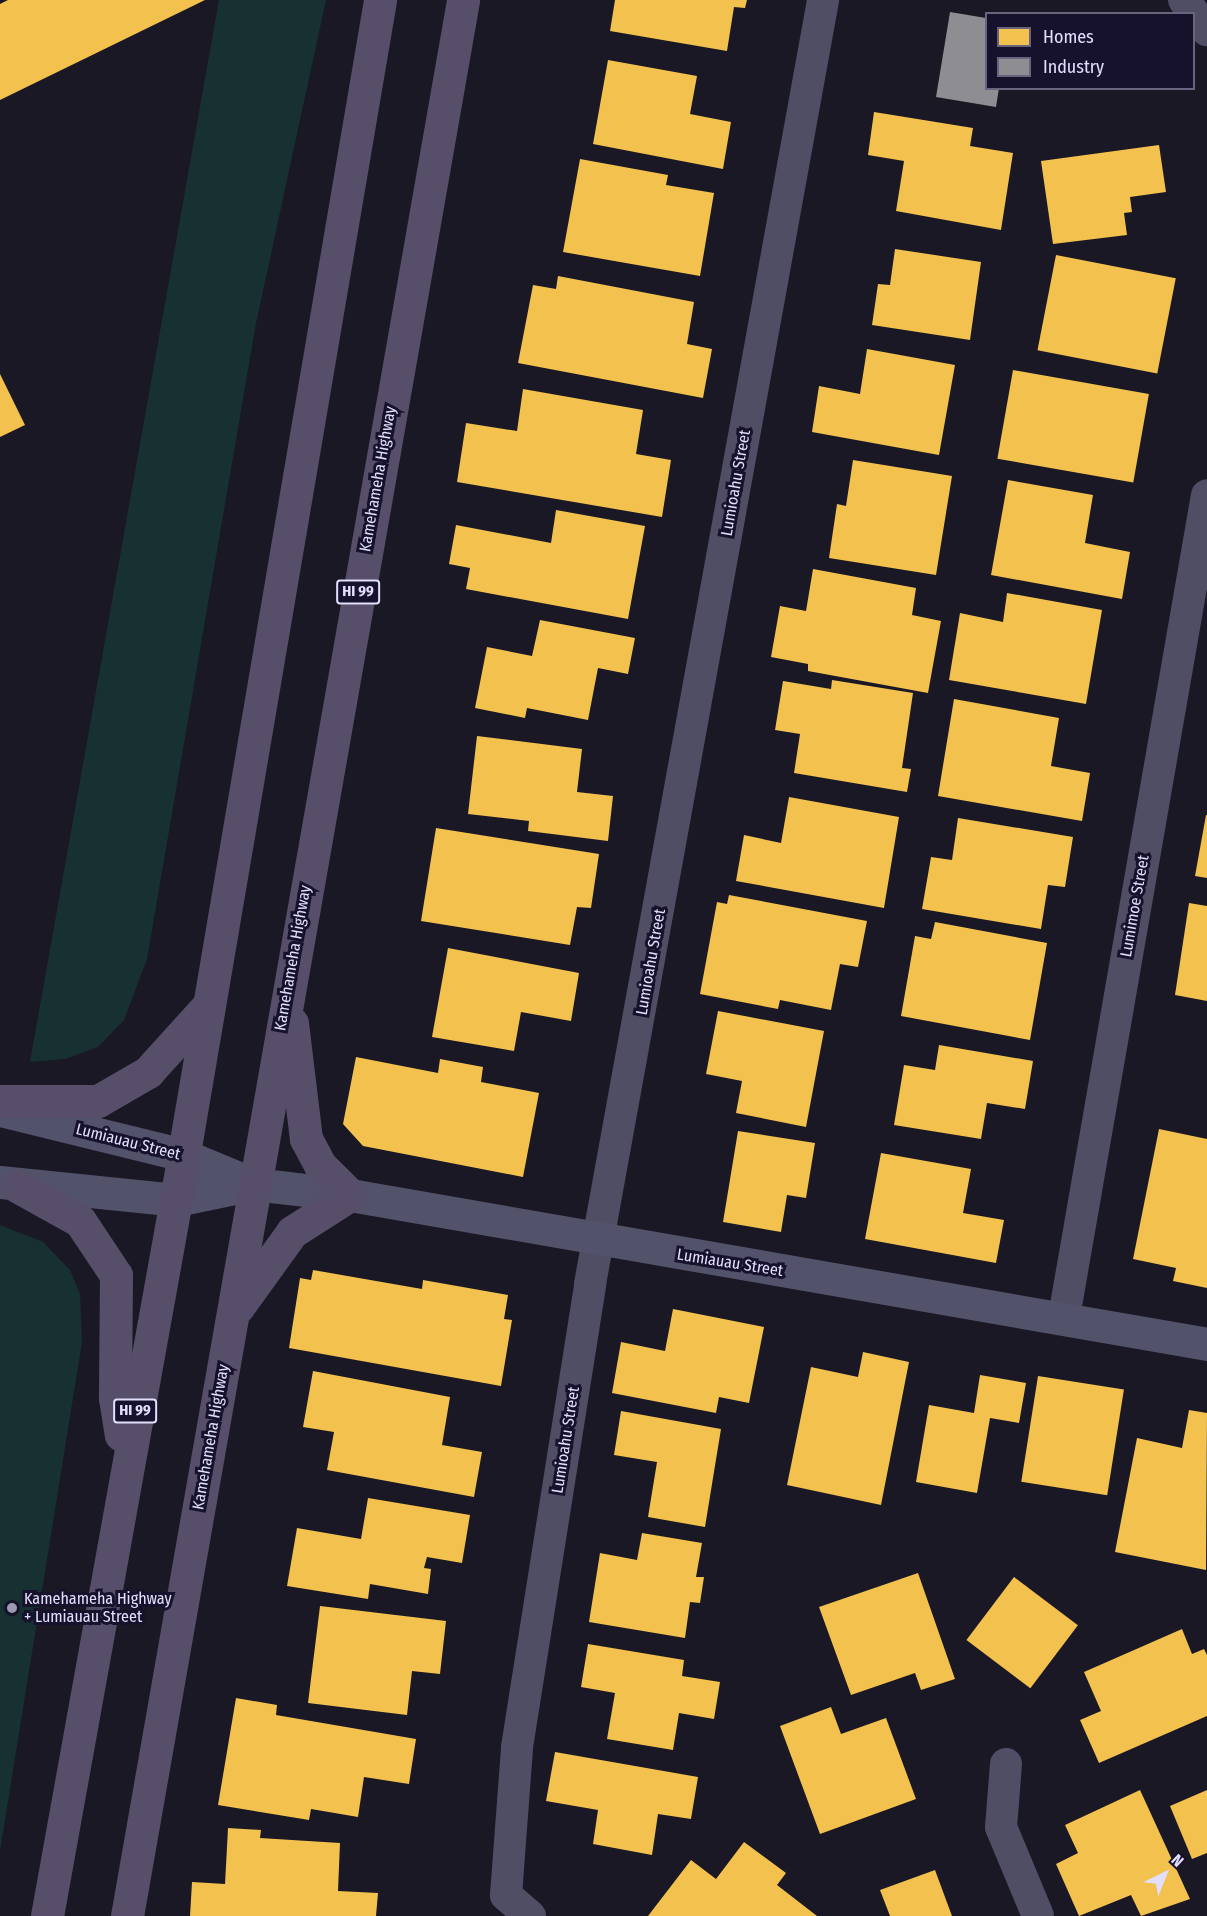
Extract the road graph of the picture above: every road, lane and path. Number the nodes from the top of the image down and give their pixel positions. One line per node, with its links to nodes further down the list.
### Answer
1 (380, 0): 10 (main road, HI 99)
2 (463, 0): 9 (main road, Kamehameha Highway / HI 99)
3 (823, 0): 18 (street, Lumioahu Street)
4 (1184, 0): 5 (street)
5 (1193, 12)
6 (1195, 14): 7 (street)
7 (1207, 30)
8 (1207, 495): 20 (street, Lumimoe Street)
9 (287, 987): 15 (main road, Kamehameha Highway / HI 99); 16 (main road)
10 (206, 1008): 11 (main road); 13 (main road, HI 99)
11 (0, 1101)
12 (0, 1110): 13 (street, Lumiauau Street)
13 (183, 1155): 15 (street, Lumiauau Street); 17 (main road, HI 99)
14 (8, 1184): 17 (street, Lumiauau Street); 22 (main road)
15 (254, 1184): 16 (street, Lumiauau Street); 17 (street, Lumiauau Street); 19 (main road, Kamehameha Highway / HI 99)
16 (350, 1195): 18 (street, Lumiauau Street); 19 (main road)
17 (176, 1200): 22 (main road, HI 99)
18 (599, 1242): 20 (street, Lumiauau Street); 26 (street, Lumioahu Street)
19 (232, 1316): 25 (main road, Kamehameha Highway / HI 99)
20 (1064, 1317): 21 (street, Lumiauau Street)
21 (1207, 1344)
22 (126, 1460): 24 (main road, HI 99)
23 (1006, 1764): 27 (street)
24 (47, 1916)
25 (127, 1916)
26 (530, 1916)
27 (1038, 1916)

